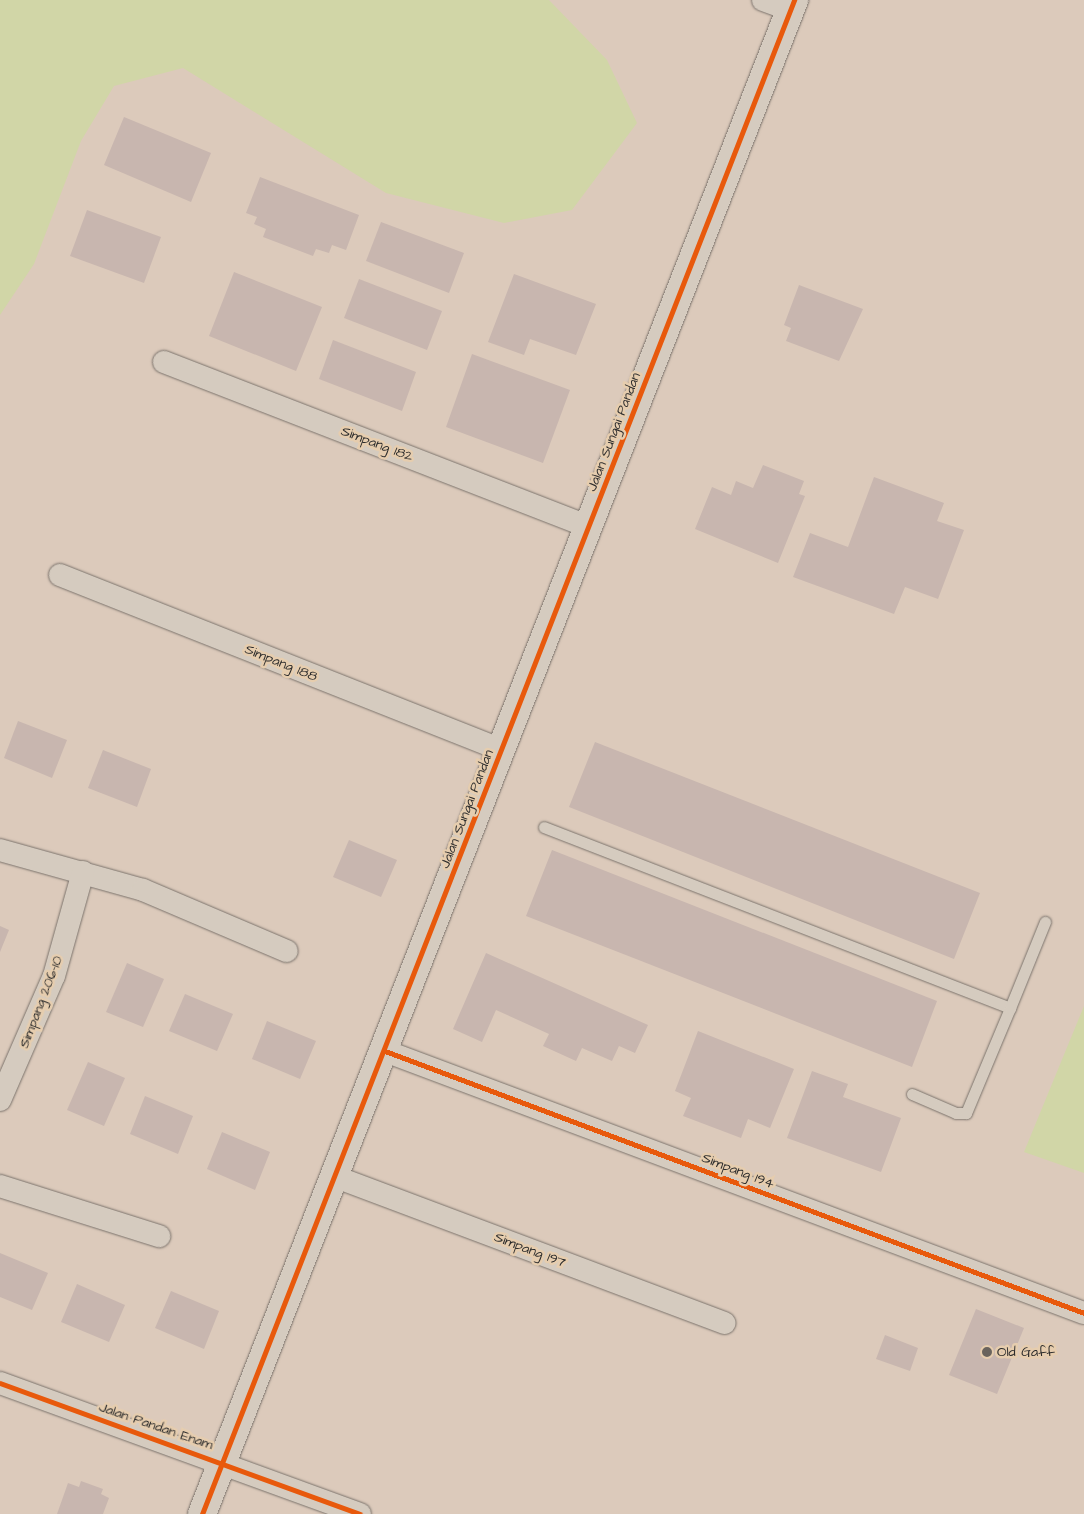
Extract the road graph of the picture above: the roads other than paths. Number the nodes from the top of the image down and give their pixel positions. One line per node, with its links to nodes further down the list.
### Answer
1 (763, 0): 2 (street)
2 (792, 5): 4 (street, Jalan Sungai Pandan)
3 (164, 362): 4 (street, Simpang 182)
4 (589, 527): 6 (street, Jalan Sungai Pandan)
5 (60, 575): 6 (street, Simpang 188)
6 (502, 750): 13 (street, Jalan Sungai Pandan)
7 (544, 826): 12 (lane)
8 (0, 850): 9 (street)
9 (83, 872): 11 (street); 15 (street, Simpang 206-10)
10 (1045, 922): 12 (lane)
11 (287, 951)
12 (1010, 1008): 14 (lane)
13 (385, 1051): 16 (street, Jalan Sungai Pandan); 19 (street, Simpang 194)
14 (912, 1094)
15 (0, 1100)
16 (336, 1177): 20 (street, Simpang 197); 22 (street, Jalan Sungai Pandan)
17 (0, 1186): 18 (street)
18 (159, 1236)
19 (1084, 1313)
20 (724, 1323)
21 (0, 1382): 22 (street, Jalan Pandan Enam)
22 (223, 1461): 23 (street, Jalan Sungai Pandan); 24 (street, Jalan Pandan Enam)
23 (202, 1514)
24 (360, 1514)

